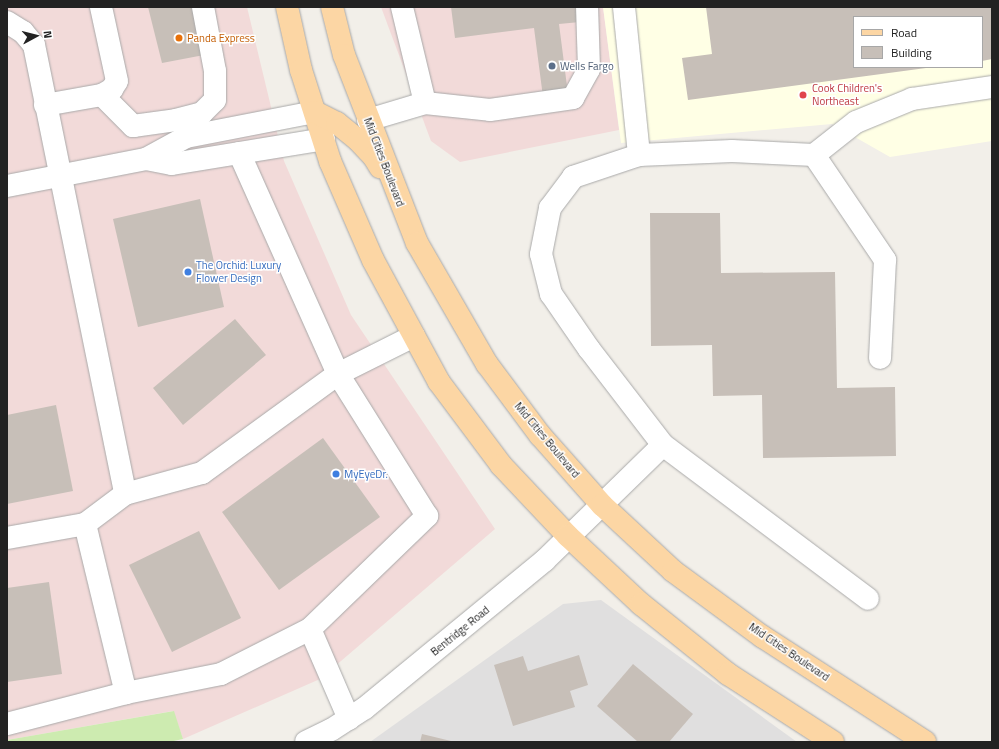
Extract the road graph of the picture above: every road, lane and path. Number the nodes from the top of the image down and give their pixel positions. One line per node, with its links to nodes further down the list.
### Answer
1 (12, 7): 9 (street)
2 (101, 7): 12 (street)
3 (203, 7): 12 (street)
4 (287, 7): 15 (main road)
5 (332, 7): 16 (main road, Mid Cities Boulevard)
6 (402, 7): 13 (street)
7 (587, 7): 13 (street)
8 (624, 7): 19 (street)
9 (7, 16)
10 (7, 22): 14 (street)
11 (992, 88): 20 (street)
12 (102, 95): 14 (street)
13 (425, 103): 16 (street)
14 (45, 105): 22 (street)
15 (315, 112): 17 (main road); 21 (street); 24 (main road)
16 (368, 120): 24 (main road, Mid Cities Boulevard)
17 (324, 139): 18 (street); 25 (main road)
18 (239, 153): 21 (street); 27 (street)
19 (640, 154): 20 (street); 28 (street)
20 (814, 155): 26 (street)
21 (146, 159): 22 (street)
22 (58, 176): 23 (street); 29 (street)
23 (7, 186)
24 (400, 205): 30 (main road, Mid Cities Boulevard)
25 (414, 336): 27 (street); 32 (main road)
26 (880, 358)
27 (338, 374): 29 (street); 35 (street)
28 (663, 445): 30 (street, Bentridge Road); 34 (street)
29 (124, 494): 31 (street)
30 (602, 505): 32 (street, Bentridge Road); 41 (main road, Mid Cities Boulevard)
31 (86, 524): 33 (street); 36 (street)
32 (568, 536): 37 (street, Bentridge Road); 40 (main road)
33 (7, 538)
34 (868, 599)
35 (310, 630): 36 (street); 37 (street)
36 (126, 694): 38 (street)
37 (349, 719): 39 (street, Bentridge Road)
38 (7, 724)
39 (306, 742)
40 (833, 742)
41 (926, 742)

